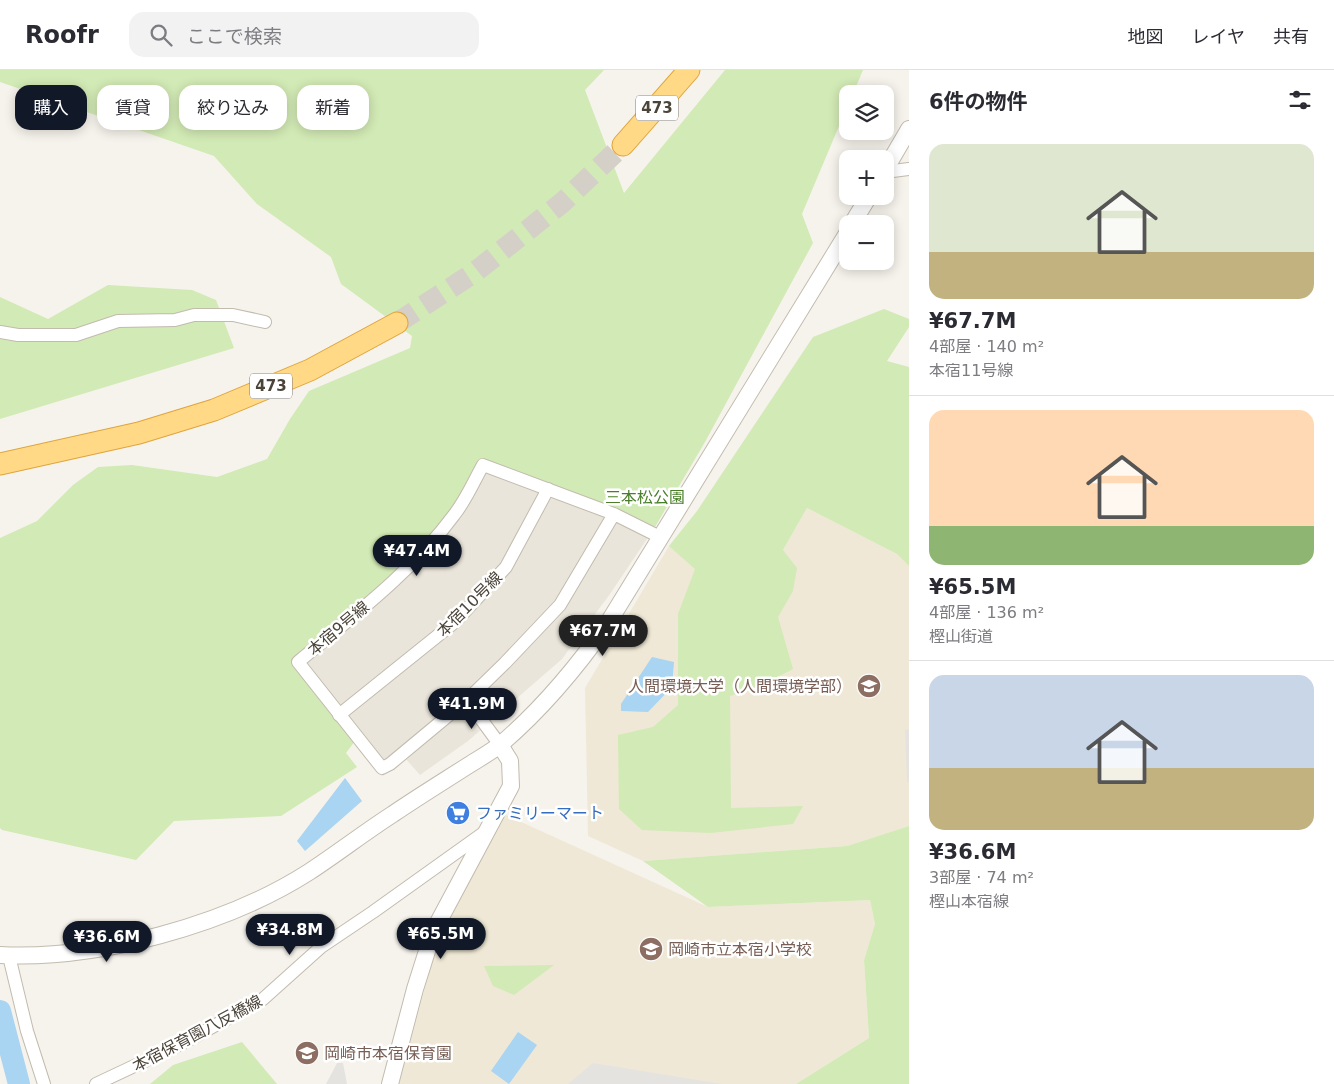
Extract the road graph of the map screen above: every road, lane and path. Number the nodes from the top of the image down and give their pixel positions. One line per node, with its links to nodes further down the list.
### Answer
1 (689, 70): 3 (highway, 473)
2 (909, 129): 4 (street)
3 (623, 145)
4 (894, 155)
5 (909, 169): 6 (street)
6 (894, 170)
7 (839, 247): 16 (street)
8 (265, 322): 10 (street)
9 (397, 323): 11 (highway, 473)
10 (0, 332)
11 (139, 433): 12 (highway, 473); 13 (highway, 473)
12 (0, 464)
13 (0, 478)
14 (548, 489): 15 (street, 本宿9号線); 18 (street, 本宿10号線); 18 (street, 本宿9号線)
15 (614, 514): 16 (street); 17 (street)
16 (660, 537): 19 (street)
17 (467, 700): 18 (street, 本宿9号線); 19 (street)
18 (339, 715)
19 (500, 745): 20 (street); 21 (street)
20 (486, 832): 22 (street, 本宿保育園八反橋線); 26 (street)
21 (5, 956): 23 (street)
22 (126, 1071): 24 (street, 本宿保育園八反橋線); 25 (street)
23 (44, 1084)
24 (96, 1084)
25 (122, 1084)
26 (390, 1084)

